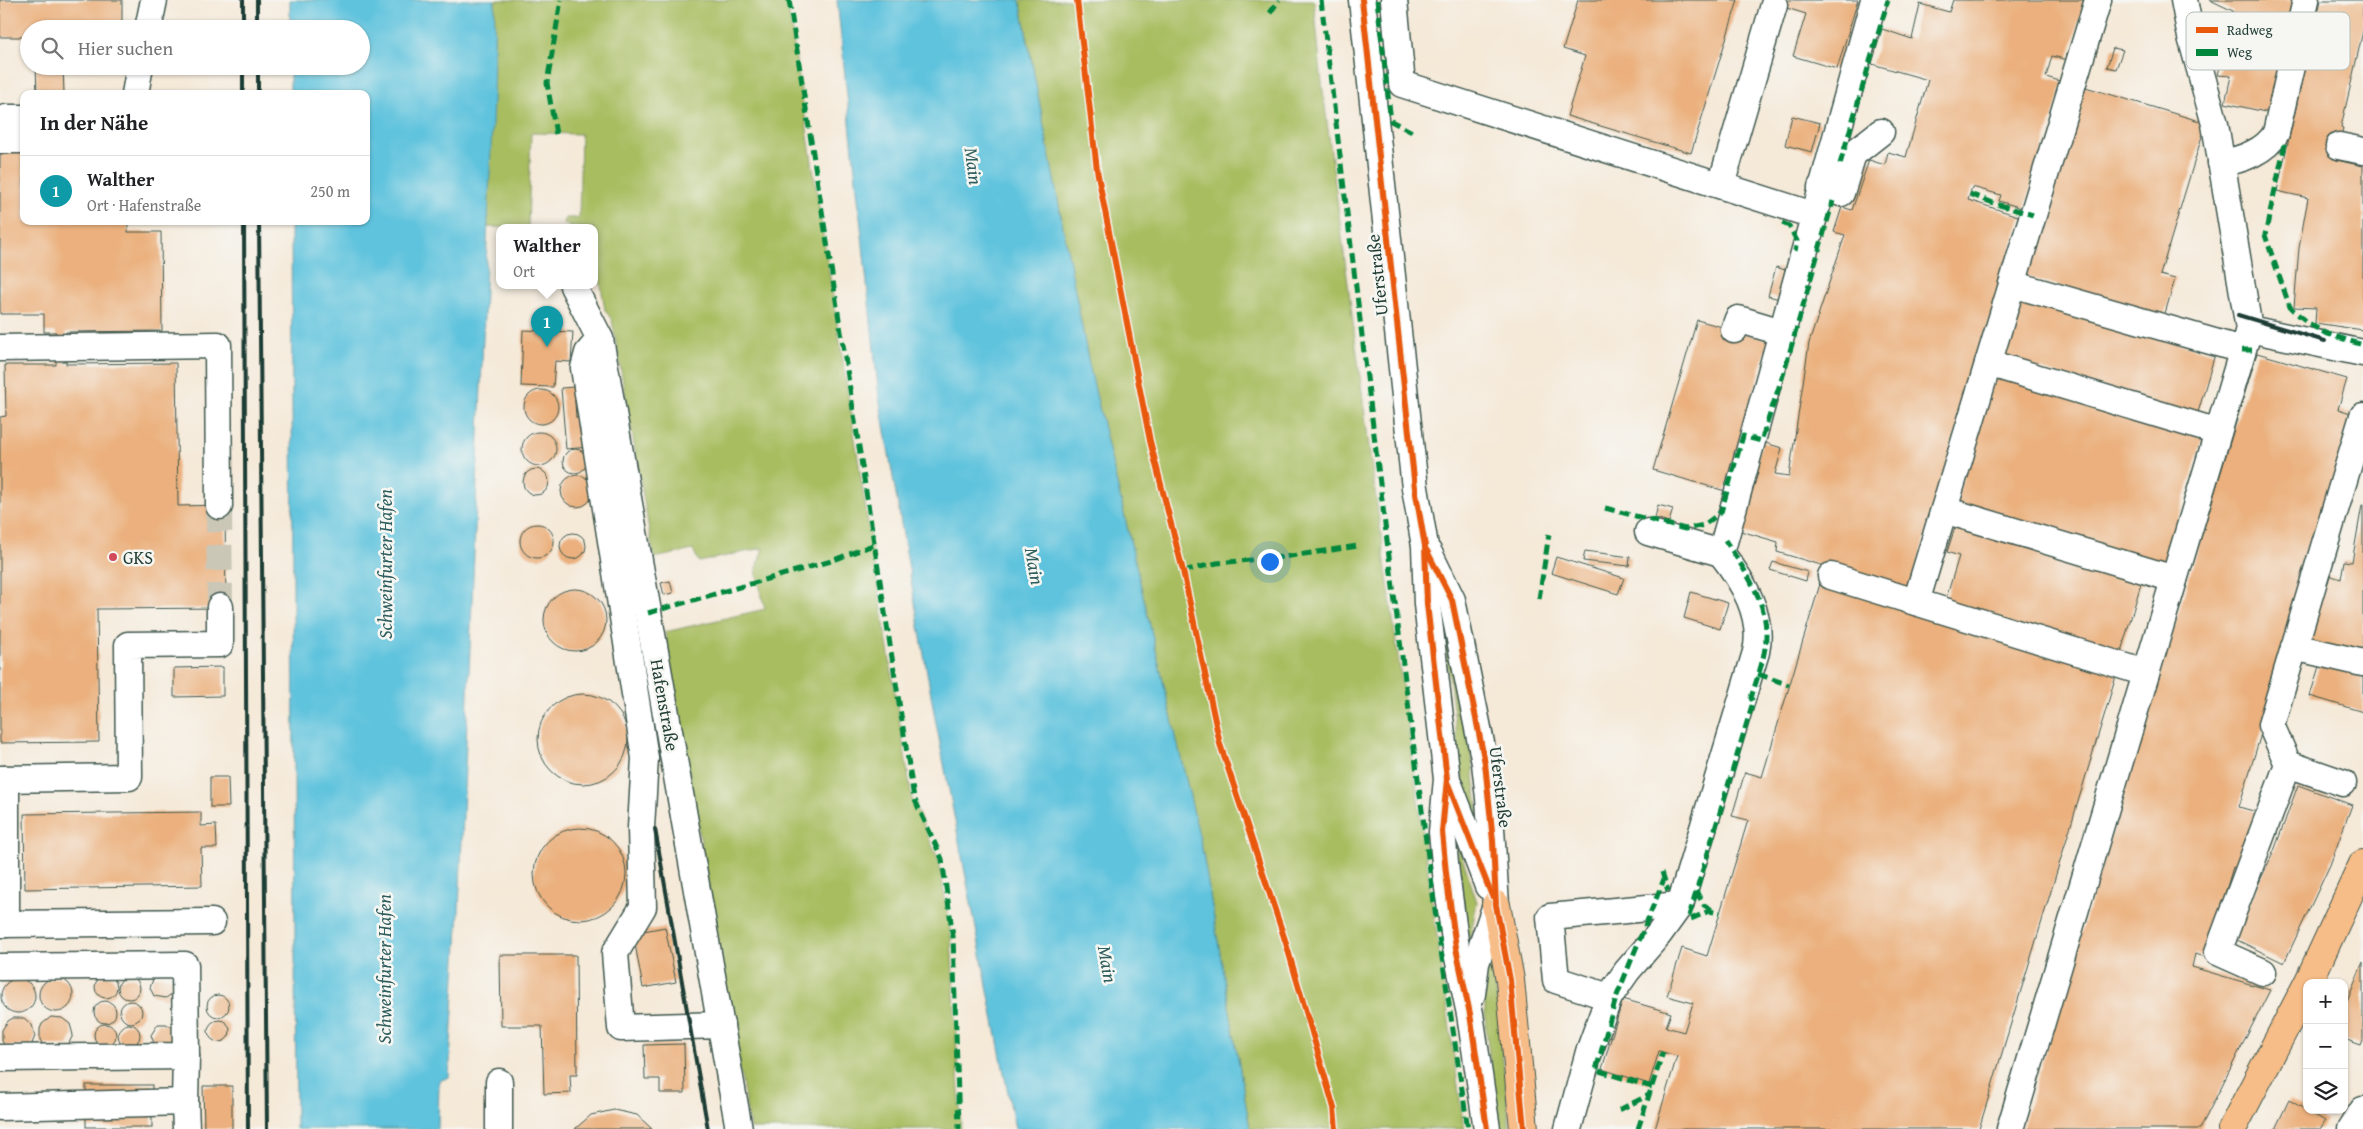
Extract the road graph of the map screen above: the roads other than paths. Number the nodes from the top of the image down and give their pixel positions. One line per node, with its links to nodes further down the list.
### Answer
1 (154, 0): 7 (street)
2 (1362, 0): 33 (street, Uferstraße)
3 (1394, 0): 16 (street)
4 (1874, 0): 17 (street)
5 (2098, 0): 19 (street)
6 (1774, 5): 16 (street)
7 (150, 20)
8 (2200, 70): 15 (street)
9 (2290, 70): 15 (street)
10 (138, 75): 11 (street)
11 (136, 90)
12 (10, 125): 14 (street)
13 (1880, 132): 17 (street)
14 (20, 136)
15 (2222, 163): 23 (street)
16 (1720, 185): 18 (street)
17 (1821, 187): 18 (street)
18 (1813, 215): 22 (street)
19 (2012, 284): 23 (street); 26 (street)
20 (574, 289): 29 (street, Hafenstraße)
21 (1734, 330): 22 (street)
22 (1781, 332): 34 (street)
23 (2246, 340): 25 (street); 28 (street)
24 (0, 348): 30 (street)
25 (2363, 353)
26 (1988, 363): 28 (street); 31 (street)
27 (2363, 416): 39 (street)
28 (2218, 432): 36 (street)
29 (611, 470): 57 (street, Hafenstraße); 57 (street)
30 (219, 506)
31 (1944, 510): 36 (street); 37 (street)
32 (1648, 532): 34 (street)
33 (1425, 546): 44 (street, Uferstraße); 47 (street, Uferstraße)
34 (1721, 553): 48 (street)
35 (1831, 576): 37 (street)
36 (2174, 579): 41 (street)
37 (1916, 602): 41 (street)
38 (220, 608): 43 (street)
39 (2294, 646): 40 (street); 42 (street)
40 (2363, 663)
41 (2146, 673): 70 (street)
42 (2288, 764): 45 (street); 52 (street)
43 (3, 779): 49 (street)
44 (1447, 779): 47 (street, Uferstraße); 56 (street, Uferstraße)
45 (2343, 782)
46 (2363, 864): 53 (main road)
47 (1496, 905): 56 (street, Uferstraße); 68 (main road)
48 (1680, 905): 55 (street); 55 (street)
49 (3, 924): 50 (street)
50 (185, 965): 51 (street); 58 (street)
51 (0, 967)
52 (2263, 972)
53 (2309, 979)
54 (2303, 992): 71 (main road)
55 (1609, 997): 69 (street)
56 (1470, 1014): 67 (street, Uferstraße)
57 (721, 1025): 66 (street, Hafenstraße)
58 (186, 1056): 59 (street); 61 (street)
59 (0, 1058)
60 (499, 1082): 65 (street)
61 (186, 1102): 62 (street); 64 (street)
62 (0, 1107)
63 (2363, 1110): 72 (street)
64 (186, 1129)
65 (499, 1129)
66 (739, 1129)
67 (1487, 1129)
68 (1524, 1129)
69 (1568, 1129)
70 (2010, 1129)
71 (2232, 1129)
72 (2351, 1129)

